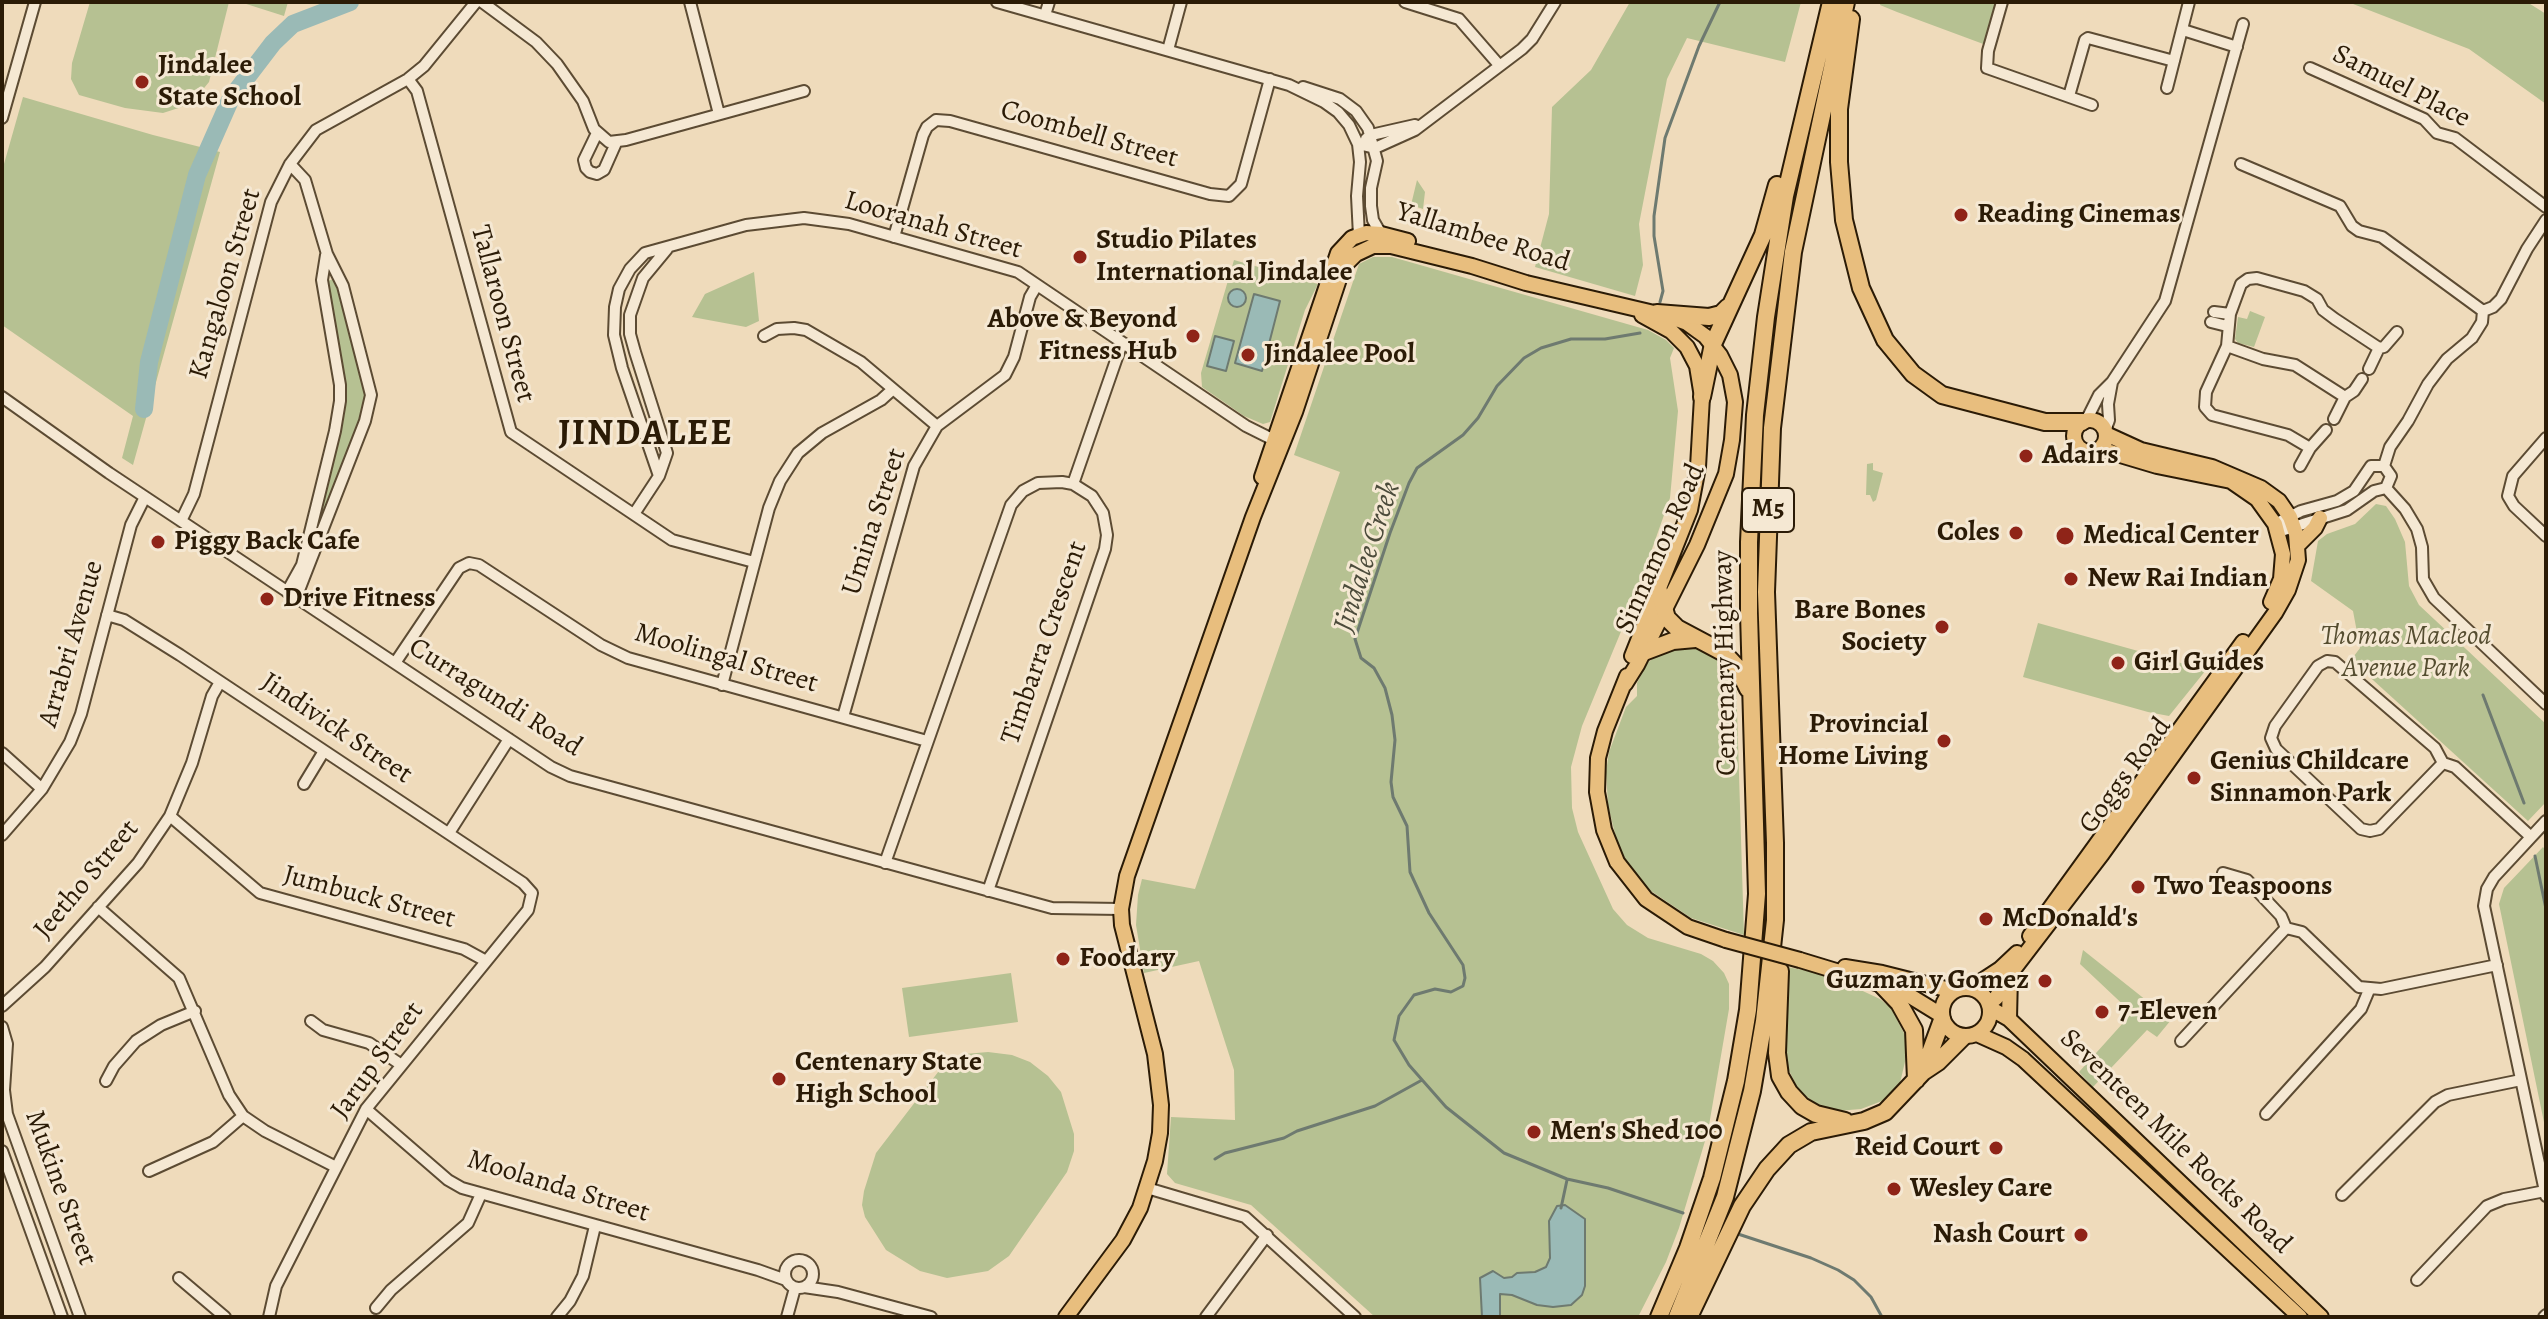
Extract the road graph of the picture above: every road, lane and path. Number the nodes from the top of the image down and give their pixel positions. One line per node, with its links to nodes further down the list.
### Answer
1 (35, 2): 27 (street)
2 (476, 2): 23 (street, Kangaloon Street)
3 (482, 2): 34 (street)
4 (690, 2): 32 (street)
5 (997, 2): 15 (street)
6 (1049, 2): 15 (street)
7 (1181, 2): 19 (street)
8 (1405, 2): 21 (street)
9 (1555, 2): 21 (street)
10 (1831, 2): 30 (highway, Centenary Highway / M5)
11 (1846, 2): 124 (highway, Centenary Highway / M5)
12 (1855, 2): 70 (highway)
13 (2002, 2): 29 (street)
14 (2189, 2): 17 (street)
15 (1045, 15): 19 (street)
16 (2243, 24): 18 (street)
17 (2183, 30): 18 (street); 20 (street)
18 (2237, 47): 64 (street)
19 (1168, 50): 24 (street)
20 (2174, 61): 26 (street); 29 (street)
21 (1499, 65): 35 (street)
22 (2310, 68): 42 (street, Samuel Place)
23 (408, 79): 40 (street, Kangaloon Street); 85 (street, Tallaroon Street)
24 (1270, 79): 25 (street); 44 (street, Coombell Street)
25 (1289, 85): 36 (street); 38 (street)
26 (2167, 88)
27 (6, 90): 33 (street)
28 (804, 91): 32 (street)
29 (2069, 96): 31 (street)
30 (1807, 98): 51 (highway); 103 (highway, Centenary Highway / M5)
31 (2092, 105)
32 (719, 114): 37 (street)
33 (2, 118)
34 (597, 133): 37 (street); 37 (street)
35 (1405, 133): 36 (street); 39 (street)
36 (1371, 135): 38 (street); 39 (street)
37 (616, 143)
38 (1358, 144): 39 (street); 45 (street)
39 (1375, 148): 45 (street)
40 (290, 164): 46 (street); 87 (street, Kangaloon Street)
41 (2241, 164): 52 (street)
42 (2546, 207)
43 (2546, 220): 52 (street)
44 (894, 237): 47 (street, Looranah Street); 48 (street, Looranah Street)
45 (1370, 237): 49 (main road, Yallambee Road); 75 (main road, Yallambee Road)
46 (325, 249): 94 (street); 94 (street)
47 (667, 249): 79 (street); 79 (street, Looranah Street)
48 (1037, 285): 58 (street, Looranah Street); 71 (street, Umina Street)
49 (1577, 294): 50 (main road, Sinnamon Road)
50 (1624, 307): 53 (main road, Sinnamon Road); 67 (main road, Sinnamon Road)
51 (1728, 307): 53 (highway); 59 (highway)
52 (2483, 311): 78 (street)
53 (1657, 313): 59 (main road, Sinnamon Road)
54 (2230, 314): 55 (street); 55 (street); 61 (street)
55 (2227, 326): 60 (street)
56 (2397, 332): 61 (street)
57 (764, 336): 65 (street)
58 (1122, 343): 75 (street, Looranah Street); 81 (street)
59 (1713, 344): 67 (highway); 95 (main road, Sinnamon Road)
60 (2227, 346): 68 (street); 76 (street)
61 (2379, 348): 62 (street)
62 (2369, 369)
63 (2362, 379): 68 (street)
64 (2112, 382): 70 (street); 73 (street)
65 (892, 390): 71 (street); 92 (street)
66 (2, 397): 84 (street, Curragundi Road)
67 (1702, 397): 93 (main road, Sinnamon Road)
68 (2345, 397): 69 (street)
69 (2334, 419)
70 (2084, 422): 73 (main road); 73 (main road)
71 (937, 426): 105 (street, Umina Street)
72 (2326, 430): 76 (street)
73 (2104, 438): 88 (main road); 89 (main road)
74 (2546, 438): 90 (street)
75 (1278, 442): 123 (main road, Yallambee Road)
76 (2310, 448): 77 (street)
77 (2300, 466)
78 (2384, 466): 80 (street); 82 (street)
79 (659, 476): 85 (street)
80 (2364, 480): 83 (street); 88 (street)
81 (1073, 484): 107 (street); 120 (street, Timbarra Crescent)
82 (2386, 488): 83 (street); 104 (street)
83 (2374, 491): 86 (street)
84 (145, 497): 87 (street, Curragundi Road); 96 (street, Arrabri Avenue)
85 (634, 514): 92 (street, Tallaroon Street)
86 (2320, 518): 88 (street); 91 (main road)
87 (181, 521): 94 (street, Curragundi Road)
88 (2292, 521): 89 (street); 91 (main road, Goggs Road)
89 (2276, 528): 131 (main road, Goggs Road)
90 (2546, 536)
91 (2298, 545): 129 (main road, Goggs Road)
92 (754, 562): 102 (street)
93 (1659, 591): 95 (highway); 101 (main road, Sinnamon Road)
94 (291, 595): 99 (street, Curragundi Road)
95 (1663, 612): 97 (highway); 98 (main road, Sinnamon Road)
96 (107, 615): 100 (street, Jindivick Street); 112 (street, Arrabri Avenue)
97 (1695, 639): 98 (highway); 103 (highway)
98 (1644, 652): 101 (main road, Sinnamon Road)
99 (395, 663): 102 (street, Moolingal Street); 106 (street, Curragundi Road)
100 (220, 682): 108 (street, Jindivick Street); 113 (street, Jeetho Street)
101 (1625, 684): 128 (main road, Sinnamon Road, bridge)
102 (722, 685): 105 (street, Moolingal Street)
103 (1750, 694): 179 (highway, Centenary Highway / M5)
104 (2546, 704)
105 (843, 717): 107 (street, Moolingal Street)
106 (509, 739): 115 (street); 118 (street, Curragundi Road)
107 (927, 741): 118 (street)
108 (324, 751): 111 (street); 115 (street, Jindivick Street)
109 (2, 753): 112 (street)
110 (2443, 763): 110 (street); 117 (street)
111 (304, 784)
112 (42, 789): 116 (street, Arrabri Avenue)
113 (170, 816): 122 (street, Jeetho Street); 126 (street, Jumbuck Street)
114 (2546, 821): 117 (street)
115 (449, 833): 121 (street, Jindivick Street)
116 (2, 835)
117 (2531, 837): 127 (street)
118 (885, 863): 120 (street, Curragundi Road)
119 (2223, 873): 125 (street)
120 (988, 891): 123 (street, Curragundi Road)
121 (532, 893): 126 (street, Jarup Street)
122 (98, 907): 134 (street, Jeetho Street); 136 (street)
123 (1121, 909): 154 (main road, Yallambee Road)
124 (1775, 920): 150 (highway); 180 (highway, Centenary Highway / M5)
125 (2286, 928): 132 (street); 142 (street)
126 (486, 961): 143 (street, Jarup Street)
127 (2497, 965): 132 (street); 145 (street)
128 (1827, 967): 130 (main road, Sinnamon Road); 133 (main road, Sinnamon Road)
129 (2010, 974): 135 (main road, Goggs Road); 138 (main road)
130 (1880, 983): 137 (main road, Sinnamon Road); 144 (highway)
131 (1971, 988): 133 (main road); 135 (main road)
132 (2369, 990): 148 (street)
133 (1954, 991): 137 (main road)
134 (2, 1006)
135 (1990, 1006): 138 (main road, Seventeen Mile Rocks Road); 141 (main road)
136 (195, 1011): 146 (street); 149 (street)
137 (1942, 1017): 141 (main road); 144 (highway)
138 (2009, 1019): 183 (main road, Seventeen Mile Rocks Road)
139 (311, 1021): 143 (street)
140 (2, 1027): 170 (street, Mukine Street)
141 (1970, 1036): 144 (highway); 182 (main road, Seventeen Mile Rocks Road)
142 (2181, 1041)
143 (400, 1064): 147 (street, Jarup Street)
144 (1919, 1076): 150 (highway)
145 (2521, 1080): 156 (street); 157 (street)
146 (106, 1081)
147 (366, 1109): 152 (street, Jarup Street); 155 (street, Moolanda Street)
148 (2266, 1114)
149 (243, 1116): 152 (street); 153 (street)
150 (1854, 1123): 181 (highway)
151 (2, 1151): 169 (street, Mukine Street)
152 (336, 1167): 172 (street, Jarup Street)
153 (149, 1171)
154 (1147, 1188): 159 (street); 176 (main road, Yallambee Road)
155 (481, 1194): 158 (street, Moolanda Street); 167 (street)
156 (2546, 1194): 164 (street)
157 (2342, 1195)
158 (595, 1226): 161 (street, Moolanda Street); 173 (street)
159 (1267, 1235): 177 (street); 178 (street)
160 (787, 1267): 161 (street, Moolanda Street); 162 (street); 165 (street)
161 (758, 1270): 165 (street, Moolanda Street)
162 (812, 1270): 165 (street); 166 (street, Moolanda Street)
163 (179, 1278): 171 (street)
164 (2417, 1280)
165 (795, 1285): 166 (street, Moolanda Street); 174 (street)
166 (838, 1292): 168 (street, Moolanda Street)
167 (376, 1308)
168 (901, 1313): 175 (street, Moolanda Street)
169 (62, 1317)
170 (80, 1317)
171 (225, 1317)
172 (269, 1317)
173 (557, 1317)
174 (787, 1317)
175 (931, 1317)
176 (1066, 1317)
177 (1206, 1317)
178 (1355, 1317)
179 (1659, 1317)
180 (1677, 1317)
181 (1689, 1317)
182 (2300, 1317)
183 (2321, 1317)

